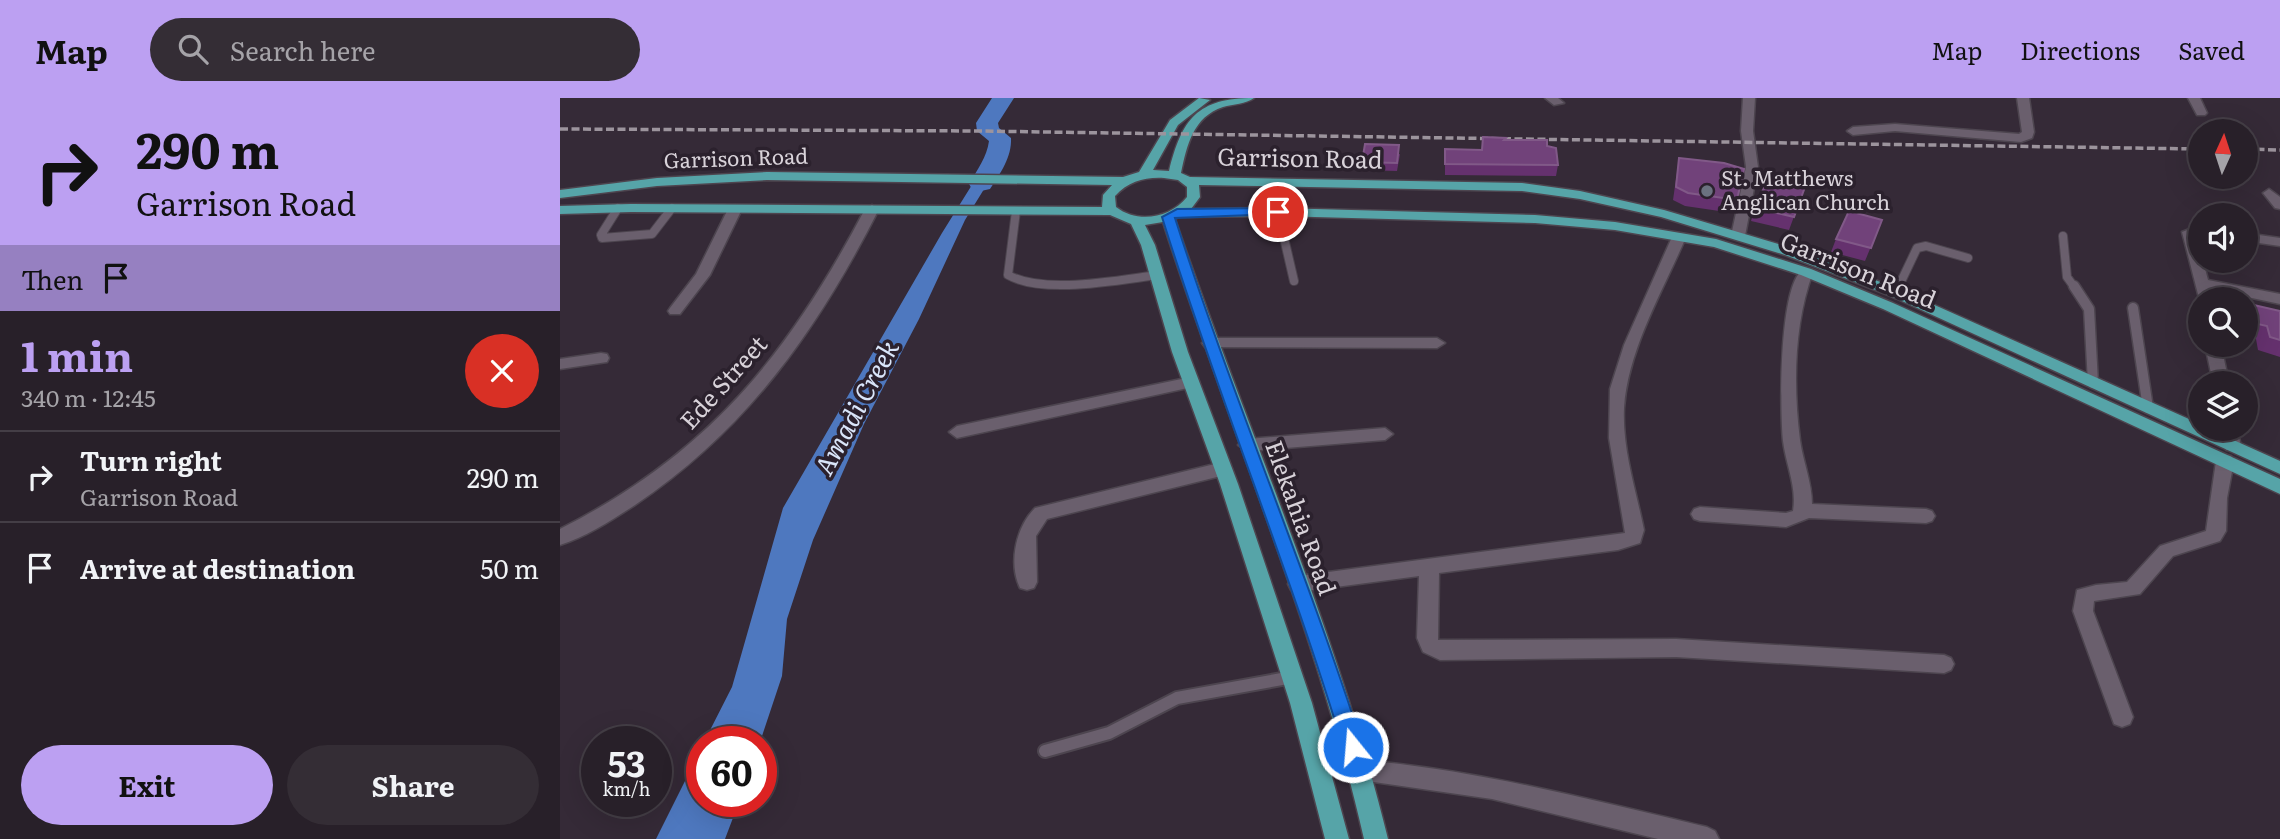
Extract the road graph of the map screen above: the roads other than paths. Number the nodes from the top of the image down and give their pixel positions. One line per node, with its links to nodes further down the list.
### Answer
1 (1211, 98): 8 (main road)
2 (1248, 98): 9 (main road)
3 (1749, 98): 25 (street)
4 (2023, 98): 7 (street)
5 (2194, 98): 6 (street)
6 (2201, 113)
7 (1853, 131)
8 (1144, 175): 9 (main road, Garrison Road); 10 (main road, Garrison Road)
9 (1174, 175): 11 (main road)
10 (1125, 181): 13 (main road, Garrison Road); 21 (main road)
11 (1189, 181): 23 (main road); 25 (main road, Garrison Road)
12 (2269, 193): 14 (street)
13 (560, 194)
14 (2280, 205)
15 (618, 208): 16 (main road, Garrison Road); 16 (lane); 19 (main road, Garrison Road)
16 (672, 208): 17 (main road, Garrison Road)
17 (735, 209): 18 (main road, Garrison Road); 40 (street)
18 (872, 209): 20 (main road, Garrison Road); 58 (street, Ede Street)
19 (560, 210)
20 (1016, 211): 21 (main road, Garrison Road); 33 (lane)
21 (1112, 211): 24 (main road)
22 (1278, 212): 23 (main road, Garrison Road); 27 (main road, Garrison Road); 34 (lane)
23 (1173, 215): 24 (main road, Garrison Road); 41 (main road, Elekahia Road)
24 (1136, 220): 33 (main road)
25 (1738, 236): 37 (main road, Garrison Road)
26 (2063, 236): 46 (lane)
27 (1679, 237): 31 (main road, Garrison Road); 59 (street)
28 (2258, 239): 29 (street)
29 (2280, 242)
30 (1968, 258): 37 (lane)
31 (1806, 272): 51 (main road, Garrison Road); 55 (street)
32 (2199, 273): 35 (street)
33 (1158, 275): 45 (main road)
34 (1294, 281)
35 (2201, 283): 36 (street); 38 (street)
36 (2202, 287)
37 (1896, 293): 46 (main road, Garrison Road)
38 (2280, 299)
39 (2133, 308): 47 (lane)
40 (675, 311)
41 (1210, 343): 42 (street); 50 (main road, Elekahia Road)
42 (1437, 343)
43 (601, 358): 44 (street)
44 (560, 363)
45 (1191, 382): 48 (street); 53 (main road)
46 (2093, 383): 47 (main road, Garrison Road)
47 (2148, 408): 51 (main road, Garrison Road)
48 (957, 432)
49 (1385, 434): 50 (street)
50 (1247, 444): 61 (main road, Elekahia Road)
51 (2229, 445): 52 (main road, Garrison Road); 54 (main road, Garrison Road); 64 (street)
52 (2280, 468)
53 (1223, 469): 60 (street); 63 (main road)
54 (2280, 487)
55 (1802, 511): 56 (street); 57 (street)
56 (1700, 514)
57 (1926, 516)
58 (560, 538)
59 (1429, 569): 61 (street); 62 (street)
60 (1027, 582)
61 (1298, 584): 66 (main road, Elekahia Road)
62 (1944, 664)
63 (1293, 677): 65 (lane); 67 (main road)
64 (2122, 717)
65 (1045, 751)
66 (1361, 771): 68 (main road, Elekahia Road); 69 (street)
67 (1337, 839)
68 (1376, 839)
69 (1707, 839)

